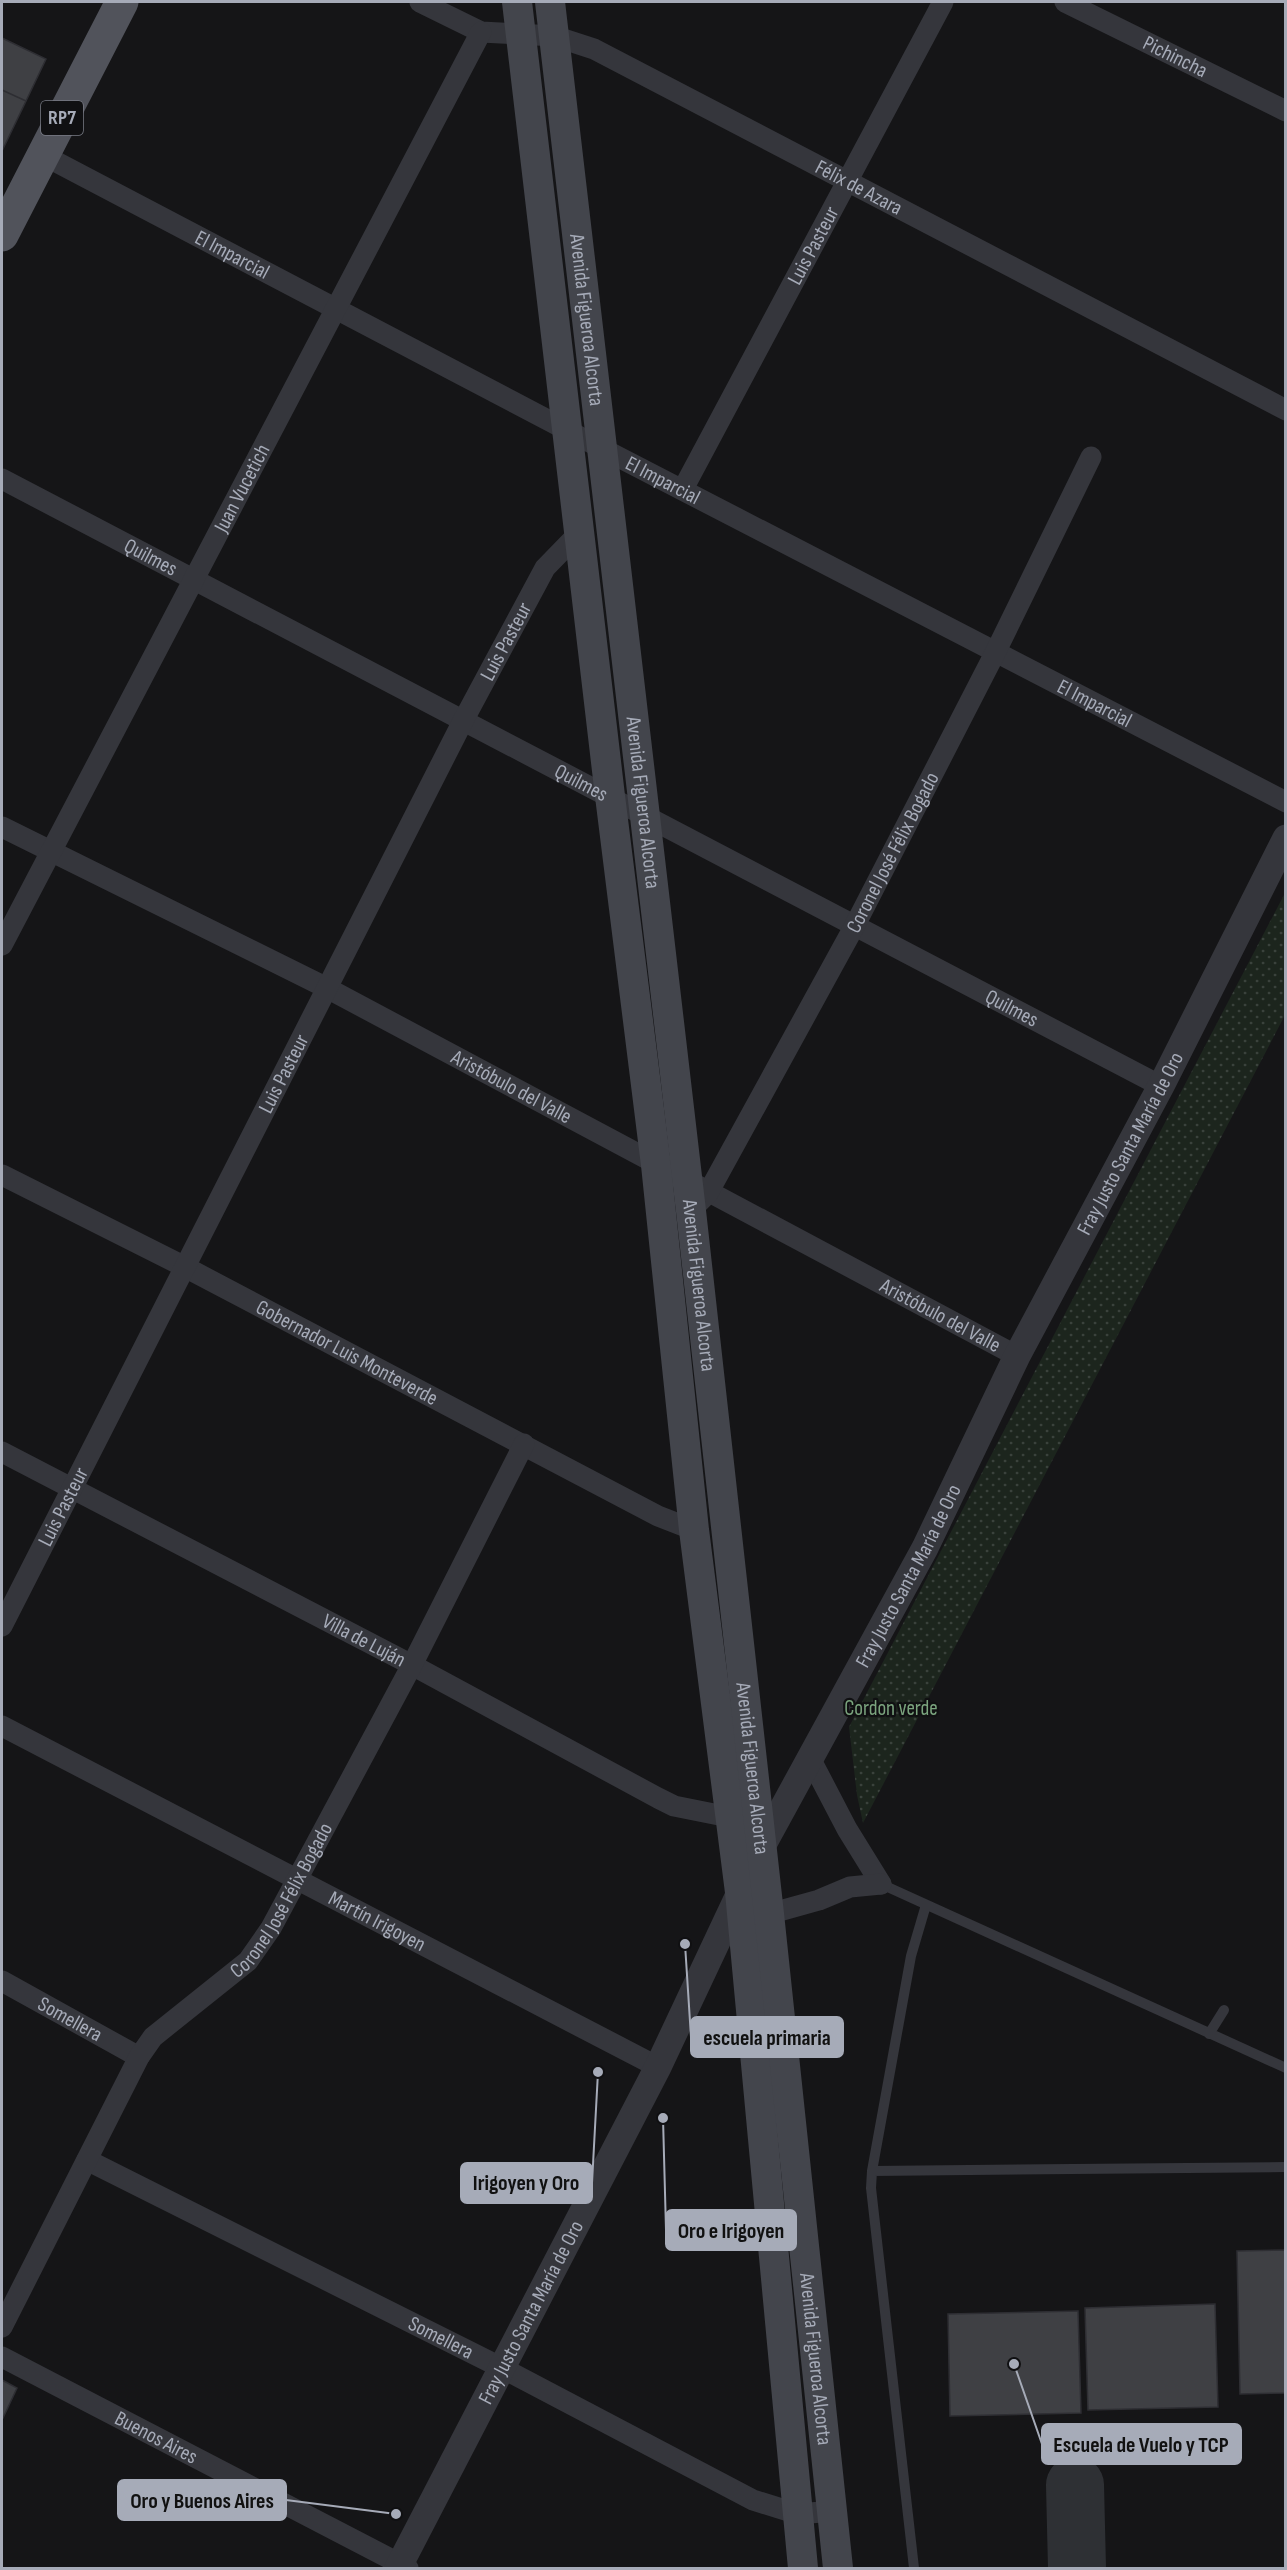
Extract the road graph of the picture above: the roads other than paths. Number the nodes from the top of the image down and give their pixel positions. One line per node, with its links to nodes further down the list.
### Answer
1 (122, 2): 11 (main road, RP7)
2 (420, 2): 7 (street, Félix de Azara)
3 (517, 2): 8 (main road, Avenida Figueroa Alcorta)
4 (550, 2): 9 (main road, Avenida Figueroa Alcorta)
5 (943, 2): 12 (street, Luis Pasteur)
6 (1065, 2): 10 (street, Pichincha)
7 (481, 32): 8 (street, Félix de Azara); 14 (street, Juan Vucetich)
8 (521, 34): 9 (street, Félix de Azara); 16 (main road, Avenida Figueroa Alcorta)
9 (554, 36): 12 (street, Félix de Azara); 17 (main road, Avenida Figueroa Alcorta)
10 (1286, 111)
11 (43, 154): 13 (main road, RP7); 14 (street, El Imparcial)
12 (848, 182): 15 (street, Félix de Azara); 20 (street, Luis Pasteur)
13 (5, 217)
14 (338, 308): 16 (street, El Imparcial); 22 (street, Juan Vucetich)
15 (1286, 410)
16 (568, 430): 17 (street, El Imparcial); 21 (main road, Avenida Figueroa Alcorta)
17 (603, 449): 20 (street, El Imparcial); 27 (main road, Avenida Figueroa Alcorta)
18 (1091, 457): 23 (street, Coronel José Félix Bogado)
19 (2, 479): 22 (street, Quilmes)
20 (683, 489): 23 (street, El Imparcial)
21 (580, 532): 24 (street, Luis Pasteur); 25 (main road, Avenida Figueroa Alcorta)
22 (194, 581): 24 (street, Quilmes); 30 (street, Juan Vucetich)
23 (995, 653): 26 (street, El Imparcial); 31 (street, Coronel José Félix Bogado)
24 (463, 721): 25 (street, Quilmes); 33 (street, Luis Pasteur)
25 (610, 796): 27 (street, Quilmes); 35 (main road, Avenida Figueroa Alcorta)
26 (1286, 802)
27 (646, 816): 31 (street, Quilmes); 37 (main road, Avenida Figueroa Alcorta)
28 (2, 827): 30 (street, Aristóbulo del Valle)
29 (1286, 838): 34 (street, Fray Justo Santa María de Oro)
30 (50, 852): 32 (street, Juan Vucetich); 33 (street, Aristóbulo del Valle)
31 (854, 927): 34 (street, Quilmes); 37 (street, Coronel José Félix Bogado)
32 (2, 945)
33 (327, 988): 35 (street, Aristóbulo del Valle); 39 (street, Luis Pasteur)
34 (1161, 1086): 40 (street, Fray Justo Santa María de Oro)
35 (657, 1165): 37 (street, Aristóbulo del Valle); 38 (main road, Avenida Figueroa Alcorta)
36 (2, 1175): 39 (street, Gobernador Luis Monteverde)
37 (695, 1194): 38 (street); 40 (street, Aristóbulo del Valle); 50 (main road, Avenida Figueroa Alcorta)
38 (662, 1219): 44 (main road, Avenida Figueroa Alcorta)
39 (185, 1267): 41 (street, Gobernador Luis Monteverde); 43 (street, Luis Pasteur)
40 (1017, 1356): 48 (street, Fray Justo Santa María de Oro)
41 (524, 1444): 44 (street, Gobernador Luis Monteverde); 46 (street, Coronel José Félix Bogado)
42 (2, 1452): 43 (street, Villa de Luján)
43 (71, 1488): 45 (street, Luis Pasteur); 46 (street, Villa de Luján)
44 (694, 1530): 49 (main road, Avenida Figueroa Alcorta)
45 (2, 1626)
46 (412, 1665): 49 (street, Villa de Luján); 51 (street, Coronel José Félix Bogado)
47 (2, 1726): 51 (street, Martín Irigoyen)
48 (811, 1760): 50 (street, Fray Justo Santa María de Oro); 52 (street)
49 (729, 1816): 53 (main road, Avenida Figueroa Alcorta)
50 (760, 1850): 53 (street, Fray Justo Santa María de Oro); 55 (main road, Avenida Figueroa Alcorta)
51 (298, 1881): 59 (street, Coronel José Félix Bogado); 60 (street, Martín Irigoyen)
52 (881, 1884): 54 (lane); 55 (street)
53 (740, 1892): 55 (main road, Avenida Figueroa Alcorta); 60 (street, Fray Justo Santa María de Oro)
54 (926, 1905): 58 (lane); 64 (lane)
55 (756, 1918): 68 (main road, Avenida Figueroa Alcorta); 69 (main road, Avenida Figueroa Alcorta)
56 (2, 1982): 59 (street, Somellera)
57 (1224, 2010): 58 (lane)
58 (1209, 2034): 61 (lane)
59 (139, 2056): 62 (street, Coronel José Félix Bogado)
60 (658, 2067): 67 (street, Fray Justo Santa María de Oro)
61 (1286, 2068)
62 (87, 2160): 65 (street, Coronel José Félix Bogado); 67 (street, Somellera)
63 (1286, 2167): 64 (lane)
64 (872, 2171): 73 (lane)
65 (2, 2327)
66 (2, 2357): 70 (street, Buenos Aires)
67 (502, 2368): 69 (street, Somellera); 70 (street, Fray Justo Santa María de Oro)
68 (833, 2511): 69 (street, Somellera); 72 (main road, Avenida Figueroa Alcorta)
69 (798, 2514): 71 (main road, Avenida Figueroa Alcorta)
70 (402, 2567)
71 (803, 2568)
72 (838, 2568)
73 (914, 2568)

